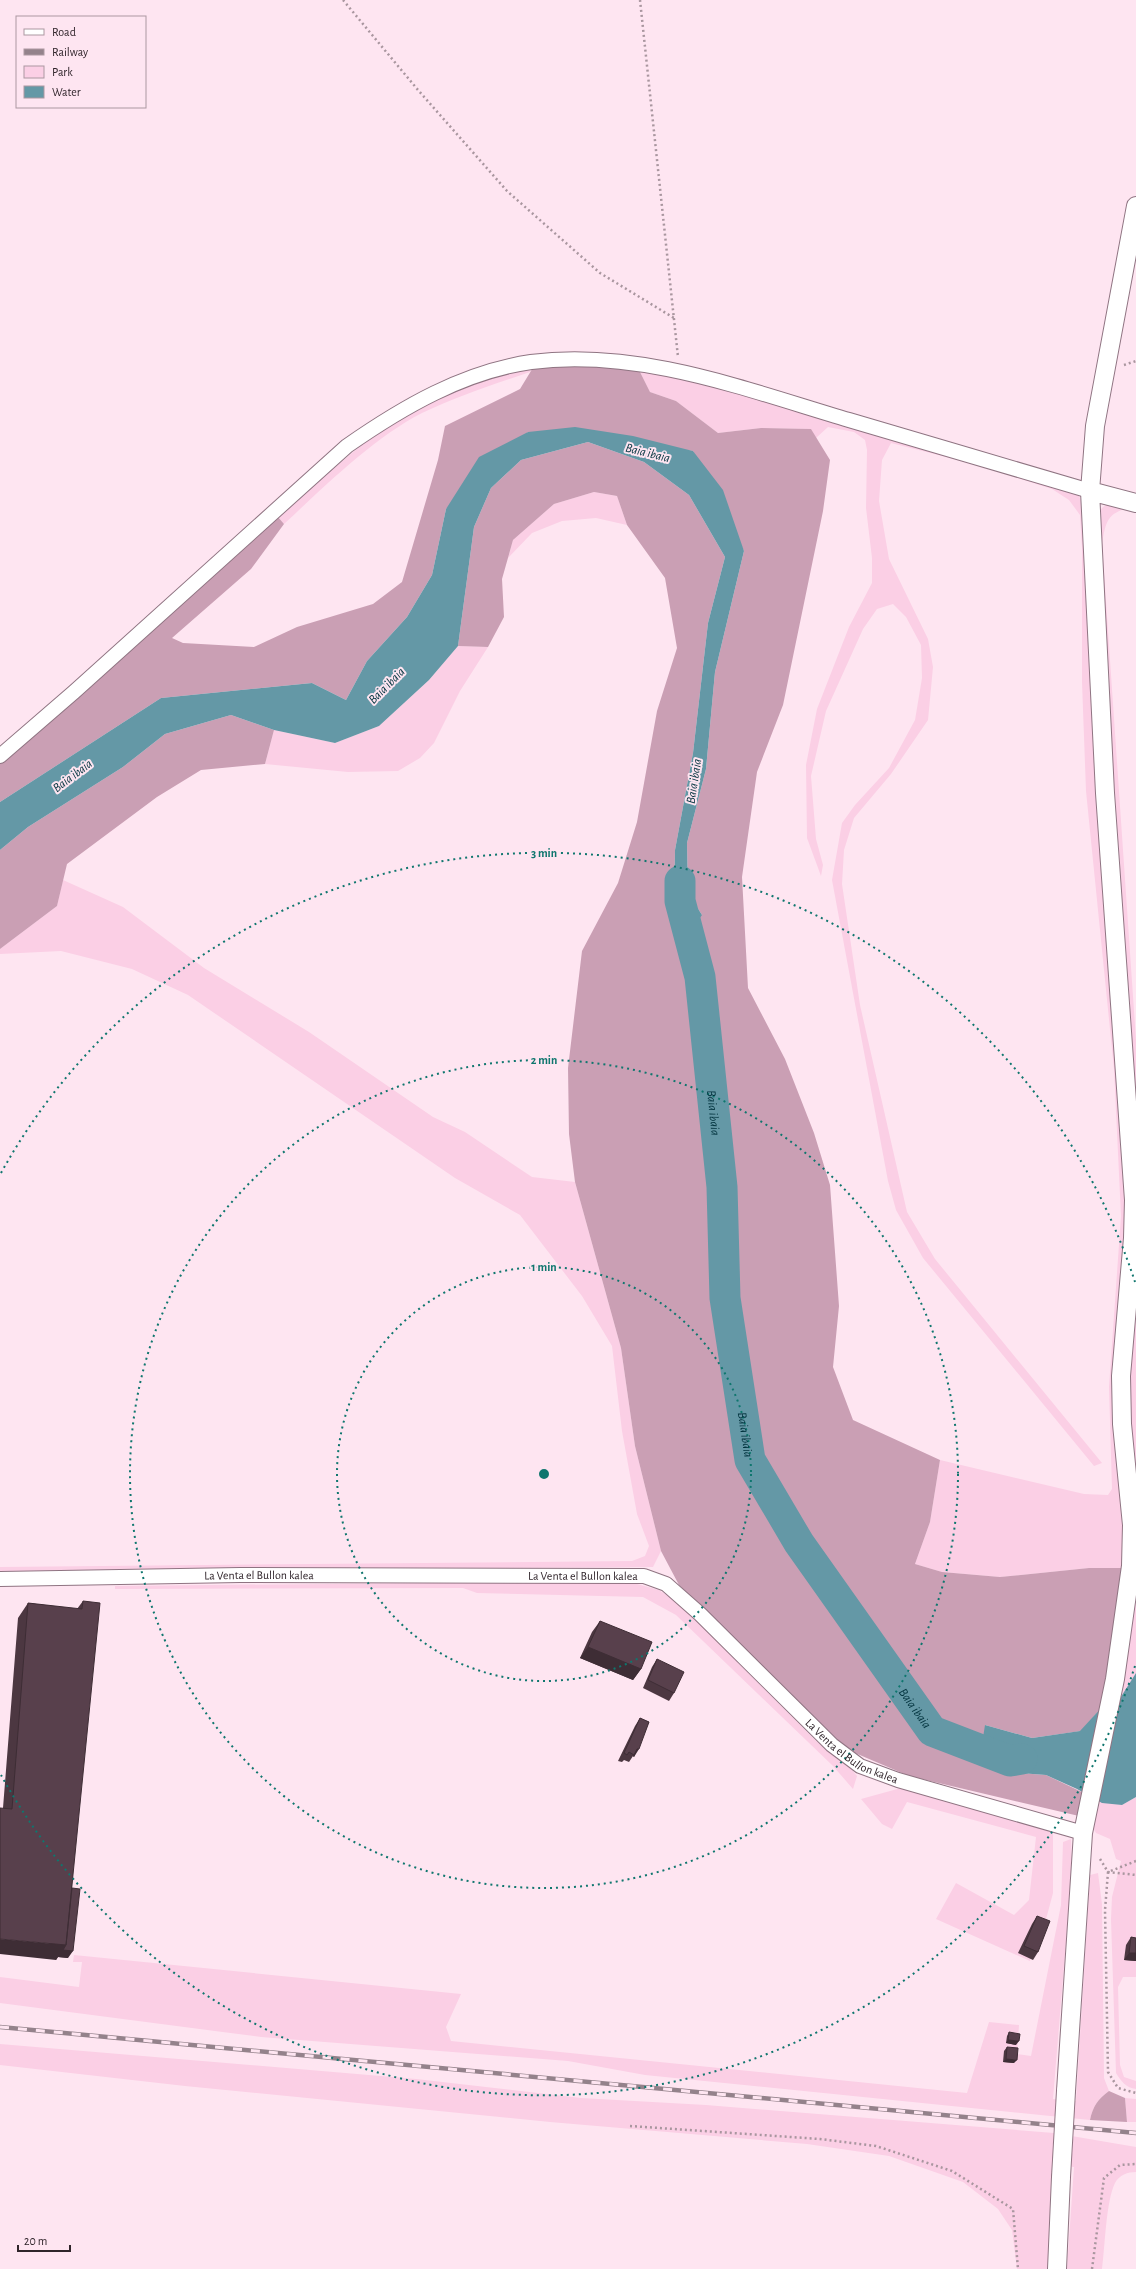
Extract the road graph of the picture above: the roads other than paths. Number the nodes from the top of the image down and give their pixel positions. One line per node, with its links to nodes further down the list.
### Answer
1 (1136, 206): 2 (street)
2 (1090, 491): 3 (street); 4 (street); 6 (street)
3 (1136, 503)
4 (0, 756)
5 (0, 1579): 6 (street, La Venta el Bullon kalea)
6 (1083, 1833): 7 (street, bridge)
7 (1057, 2269)

